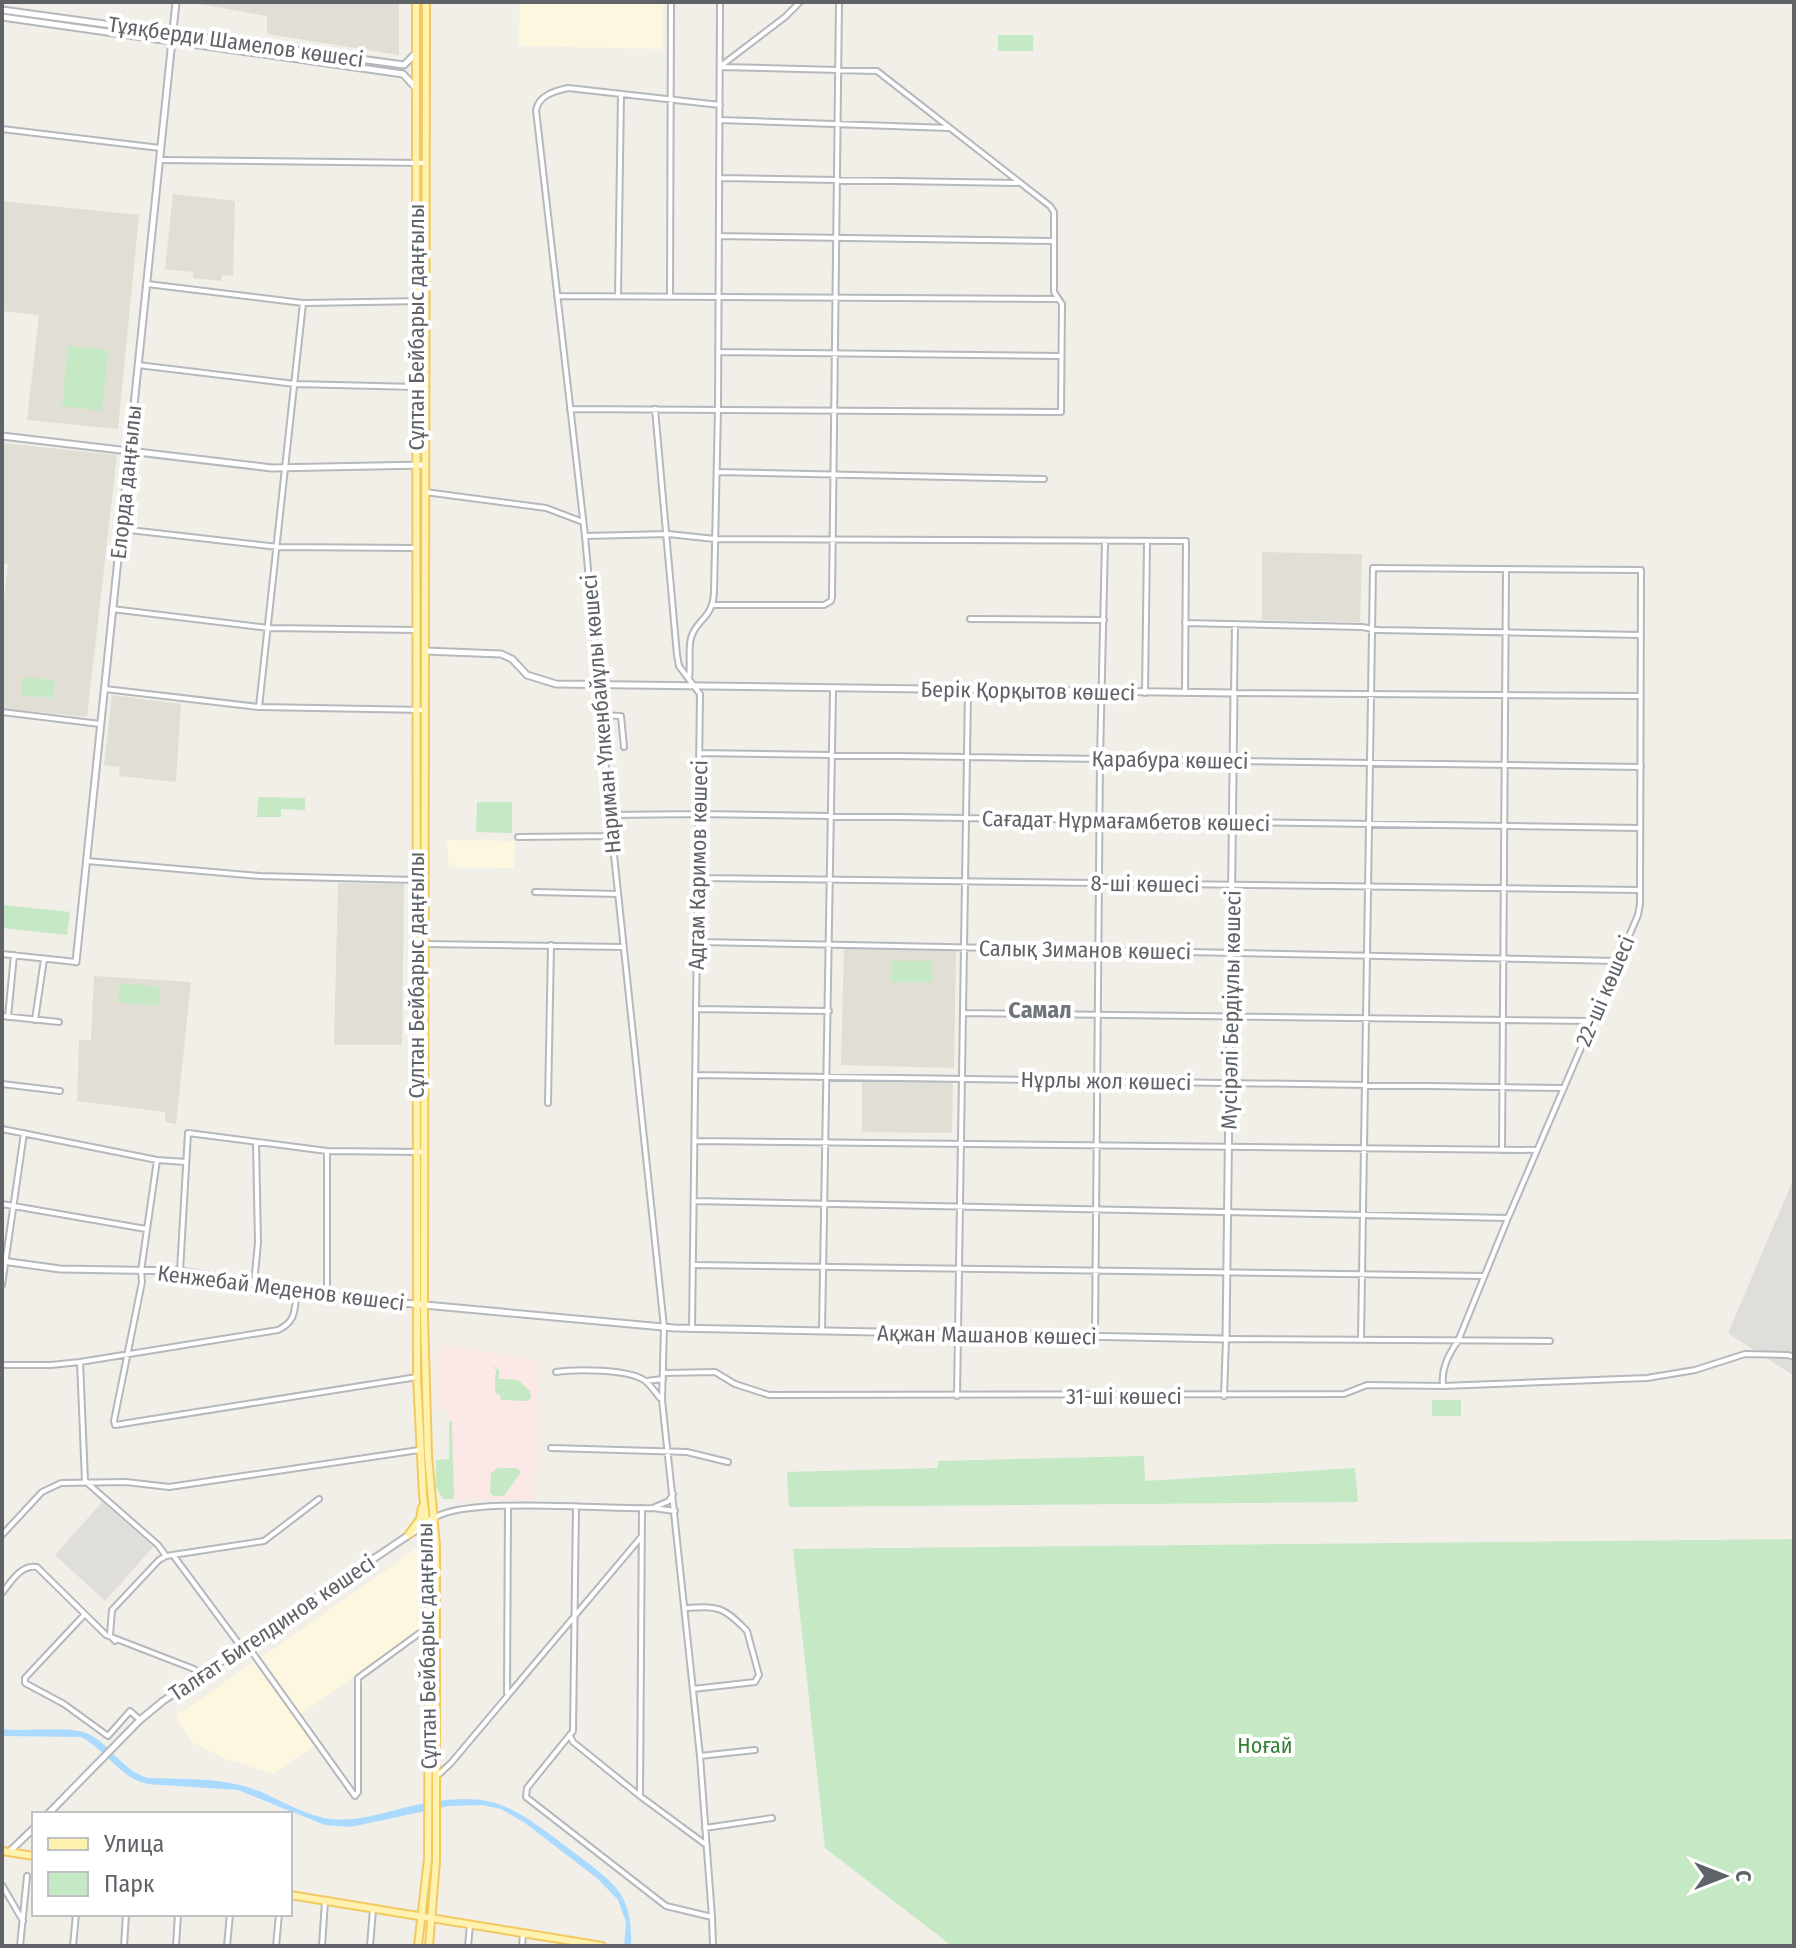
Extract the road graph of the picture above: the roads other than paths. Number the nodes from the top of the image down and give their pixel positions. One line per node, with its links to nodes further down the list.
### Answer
1 (176, 2): 10 (street, Елорда даңғылы)
2 (416, 2): 12 (main road, Сұлтан Бейбарыс даңғылы)
3 (426, 2): 26 (main road, Сұлтан Бейбарыс даңғылы)
4 (671, 2): 17 (street)
5 (720, 2): 13 (street)
6 (800, 2): 13 (street)
7 (839, 2): 14 (street)
8 (2, 10): 10 (street, Тұяқберди Шамелов көшесі)
9 (2, 17): 11 (street, Тұяқберди Шамелов көшесі)
10 (172, 34): 11 (street, Елорда даңғылы); 12 (street, Тұяқберди Шамелов көшесі)
11 (171, 42): 15 (street, Тұяқберди Шамелов көшесі); 23 (street, Елорда даңғылы)
12 (416, 53): 15 (main road, Сұлтан Бейбарыс даңғылы)
13 (720, 67): 14 (street); 18 (street)
14 (838, 69): 20 (street); 21 (street)
15 (415, 87): 25 (main road, Сұлтан Бейбарыс даңғылы)
16 (621, 94): 17 (street); 34 (street, Нариман Үлкенбайұлы көшесі); 35 (street)
17 (671, 99): 18 (street); 36 (street)
18 (720, 105): 19 (street)
19 (720, 120): 20 (street); 27 (street)
20 (839, 124): 21 (street); 28 (street)
21 (950, 128): 29 (street)
22 (2, 129): 23 (street)
23 (160, 148): 24 (street, Елорда даңғылы)
24 (159, 160): 25 (street); 33 (street, Елорда даңғылы)
25 (416, 163): 26 (street); 41 (main road, Сұлтан Бейбарыс даңғылы)
26 (425, 163): 40 (main road, Сұлтан Бейбарыс даңғылы)
27 (719, 178): 28 (street); 30 (street)
28 (838, 179): 29 (street); 31 (street)
29 (1019, 183): 32 (street)
30 (719, 236): 31 (street); 37 (street)
31 (837, 238): 32 (street); 38 (street)
32 (1053, 241): 39 (street)
33 (147, 284): 42 (street); 46 (street, Елорда даңғылы)
34 (557, 296): 35 (street); 49 (street, Нариман Үлкенбайұлы көшесі)
35 (618, 296): 36 (street)
36 (670, 296): 37 (street)
37 (718, 296): 38 (street); 43 (street)
38 (837, 297): 39 (street); 44 (street)
39 (1057, 299): 45 (street)
40 (425, 301): 41 (street); 55 (main road, Сұлтан Бейбарыс даңғылы)
41 (415, 302): 42 (street); 48 (main road, Сұлтан Бейбарыс даңғылы)
42 (303, 303): 47 (street)
43 (718, 352): 44 (street); 51 (street)
44 (836, 353): 45 (street); 52 (street)
45 (1061, 356): 52 (street)
46 (138, 365): 47 (street); 54 (street, Елорда даңғылы)
47 (295, 384): 48 (street); 57 (street)
48 (416, 387): 56 (main road, Сұлтан Бейбарыс даңғылы)
49 (569, 409): 50 (street); 62 (street, Нариман Үлкенбайұлы көшесі)
50 (655, 409): 51 (street); 64 (street, Адгам Каримов көшесі)
51 (718, 409): 52 (street); 58 (street)
52 (835, 410): 59 (street)
53 (2, 436): 54 (street)
54 (129, 450): 57 (street); 63 (street, Елорда даңғылы)
55 (425, 465): 56 (street); 61 (main road, Сұлтан Бейбарыс даңғылы)
56 (416, 466): 57 (street); 71 (main road, Сұлтан Бейбарыс даңғылы)
57 (285, 468): 70 (street)
58 (717, 472): 59 (street); 66 (street)
59 (834, 476): 60 (street); 67 (street)
60 (1044, 479)
61 (425, 492): 62 (street); 84 (main road, Сұлтан Бейбарыс даңғылы)
62 (583, 522): 65 (street, Нариман Үлкенбайұлы көшесі)
63 (120, 529): 70 (street); 74 (street, Елорда даңғылы)
64 (668, 534): 65 (street); 66 (street); 85 (street, Адгам Каримов көшесі)
65 (585, 536): 86 (street, Нариман Үлкенбайұлы көшесі)
66 (715, 539): 67 (street); 73 (street)
67 (834, 540): 68 (street); 73 (street)
68 (1105, 542): 69 (street); 76 (street)
69 (1147, 542): 77 (street); 92 (street)
70 (278, 547): 71 (street); 79 (street)
71 (418, 548): 81 (main road, Сұлтан Бейбарыс даңғылы)
72 (1506, 570): 80 (street); 82 (street); 83 (street, 22-ші көшесі)
73 (713, 605): 85 (street)
74 (112, 609): 79 (street); 88 (street, Елорда даңғылы)
75 (970, 619): 76 (street)
76 (1104, 620): 91 (street)
77 (1185, 623): 78 (street); 93 (street)
78 (1235, 624): 80 (street); 94 (street, Мүсірәлі Бердіұлы көшесі)
79 (269, 628): 81 (street); 98 (street)
80 (1372, 629): 82 (street); 95 (street)
81 (417, 630): 99 (main road, Сұлтан Бейбарыс даңғылы)
82 (1507, 633): 83 (street); 96 (street)
83 (1641, 635): 97 (street, 22-ші көшесі)
84 (425, 651): 86 (street, Берік Қорқытов көшесі); 99 (main road, Сұлтан Бейбарыс даңғылы)
85 (689, 678): 87 (street, Адгам Каримов көшесі)
86 (598, 686): 87 (street, Берік Қорқытов көшесі); 101 (street, Нариман Үлкенбайұлы көшесі)
87 (696, 688): 89 (street, Берік Қорқытов көшесі); 104 (street, Адгам Каримов көшесі)
88 (105, 689): 98 (street); 102 (street, Елорда даңғылы)
89 (833, 690): 90 (street, Берік Қорқытов көшесі); 105 (street)
90 (968, 691): 91 (street, Берік Қорқытов көшесі); 106 (street)
91 (1103, 692): 92 (street, Берік Қорқытов көшесі); 107 (street)
92 (1145, 693): 93 (street, Берік Қорқытов көшесі)
93 (1185, 693): 94 (street, Берік Қорқытов көшесі)
94 (1234, 693): 95 (street, Берік Қорқытов көшесі); 108 (street, Мүсірәлі Бердіұлы көшесі)
95 (1370, 695): 96 (street, Берік Қорқытов көшесі); 109 (street)
96 (1507, 696): 97 (street, Берік Қорқытов көшесі); 110 (street)
97 (1642, 696): 111 (street, 22-ші көшесі)
98 (259, 707): 99 (street)
99 (421, 710): 126 (main road, Сұлтан Бейбарыс даңғылы)
100 (2, 712): 102 (street)
101 (600, 715): 103 (street); 113 (street, Нариман Үлкенбайұлы көшесі)
102 (100, 724): 123 (street, Елорда даңғылы)
103 (624, 747)
104 (699, 753): 105 (street, Қарабура көшесі); 112 (street, Адгам Каримов көшесі)
105 (832, 755): 106 (street, Қарабура көшесі); 114 (street)
106 (967, 757): 107 (street, Қарабура көшесі); 115 (street)
107 (1100, 759): 108 (street, Қарабура көшесі); 116 (street)
108 (1233, 761): 109 (street, Қарабура көшесі); 117 (street, Мүсірәлі Бердіұлы көшесі)
109 (1369, 763): 110 (street, Қарабура көшесі); 118 (street)
110 (1506, 765): 111 (street, Қарабура көшесі); 119 (street)
111 (1641, 767): 120 (street, 22-ші көшесі)
112 (699, 814): 113 (street, Сағадат Нұрмағамбетов көшесі); 114 (street, Сағадат Нұрмағамбетов көшесі); 124 (street, Адгам Каримов көшесі)
113 (611, 815): 121 (street, Нариман Үлкенбайұлы көшесі)
114 (832, 818): 115 (street, Сағадат Нұрмағамбетов көшесі); 125 (street)
115 (966, 819): 116 (street, Сағадат Нұрмағамбетов көшесі); 127 (street)
116 (1100, 821): 117 (street, Сағадат Нұрмағамбетов көшесі); 128 (street)
117 (1232, 823): 118 (street, Сағадат Нұрмағамбетов көшесі); 129 (street, Мүсірәлі Бердіұлы көшесі)
118 (1368, 825): 119 (street, Сағадат Нұрмағамбетов көшесі); 130 (street)
119 (1505, 827): 120 (street, Сағадат Нұрмағамбетов көшесі); 131 (street)
120 (1640, 828): 132 (street, 22-ші көшесі)
121 (612, 836): 122 (street); 134 (street, Нариман Үлкенбайұлы көшесі)
122 (518, 837)
123 (87, 861): 126 (street); 149 (street, Елорда даңғылы)
124 (698, 878): 125 (street, 8-шi көшесi); 135 (street, Адгам Каримов көшесі)
125 (831, 879): 127 (street, 8-шi көшесi); 138 (street)
126 (420, 880): 136 (main road, Сұлтан Бейбарыс даңғылы); 184 (main road, Сұлтан Бейбарыс даңғылы)
127 (965, 881): 128 (street, 8-шi көшесi); 140 (street)
128 (1099, 883): 129 (street, 8-шi көшесi); 141 (street)
129 (1232, 885): 130 (street, 8-шi көшесi); 142 (street, Мүсірәлі Бердіұлы көшесі)
130 (1367, 887): 131 (street, 8-шi көшесi); 145 (street)
131 (1505, 889): 132 (street, 8-шi көшесi); 147 (street)
132 (1640, 890): 148 (street, 22-ші көшесі)
133 (535, 892): 134 (street)
134 (618, 894): 139 (street, Нариман Үлкенбайұлы көшесі)
135 (698, 942): 138 (street, Салық Зиманов көшесі); 150 (street, Адгам Каримов көшесі)
136 (424, 944): 137 (street); 184 (main road, Сұлтан Бейбарыс даңғылы)
137 (551, 945): 139 (street); 171 (street)
138 (830, 945): 140 (street, Салық Зиманов көшесі); 151 (street)
139 (623, 947): 212 (street, Нариман Үлкенбайұлы көшесі)
140 (964, 947): 141 (street, Салық Зиманов көшесі); 152 (street)
141 (1098, 950): 142 (street, Салық Зиманов көшесі); 153 (street)
142 (1231, 953): 145 (street, Салық Зиманов көшесі); 155 (street, Мүсірәлі Бердіұлы көшесі)
143 (2, 954): 144 (street)
144 (14, 955): 146 (street); 154 (street)
145 (1366, 956): 147 (street, Салық Зиманов көшесі); 156 (street)
146 (44, 959): 149 (street); 158 (street)
147 (1504, 959): 148 (street, Салық Зиманов көшесі); 157 (street)
148 (1617, 961): 159 (street, 22-ші көшесі)
149 (76, 962)
150 (697, 1009): 151 (street); 161 (street, Адгам Каримов көшесі)
151 (829, 1011): 162 (street)
152 (963, 1013): 153 (street); 163 (street)
153 (1098, 1014): 155 (street); 164 (street)
154 (5, 1016): 158 (street)
155 (1231, 1016): 156 (street); 165 (street, Мүсірәлі Бердіұлы көшесі)
156 (1366, 1018): 157 (street); 167 (street)
157 (1503, 1019): 159 (street); 168 (street)
158 (35, 1020): 160 (street)
159 (1592, 1021): 169 (street, 22-ші көшесі)
160 (59, 1022)
161 (696, 1075): 162 (street, Нұрлы жол көшесі); 174 (street, Адгам Каримов көшесі)
162 (827, 1077): 163 (street, Нұрлы жол көшесі); 176 (street)
163 (962, 1079): 164 (street, Нұрлы жол көшесі); 177 (street)
164 (1097, 1081): 165 (street, Нұрлы жол көшесі); 178 (street)
165 (1230, 1083): 167 (street, Нұрлы жол көшесі); 179 (street, Мүсірәлі Бердіұлы көшесі)
166 (2, 1084): 170 (street)
167 (1365, 1085): 168 (street, Нұрлы жол көшесі); 180 (street)
168 (1502, 1087): 169 (street, Нұрлы жол көшесі); 181 (street)
169 (1564, 1088): 182 (street, 22-ші көшесі)
170 (60, 1091)
171 (548, 1103)
172 (2, 1129): 173 (street)
173 (24, 1133): 185 (street); 190 (street)
174 (696, 1141): 176 (street); 187 (street, Адгам Каримов көшесі)
175 (256, 1143): 183 (street); 186 (street); 207 (street)
176 (826, 1143): 177 (street); 189 (street)
177 (961, 1144): 178 (street); 191 (street)
178 (1097, 1146): 179 (street); 192 (street)
179 (1230, 1148): 180 (street); 193 (street, Мүсірәлі Бердіұлы көшесі)
180 (1364, 1150): 181 (street); 194 (street)
181 (1502, 1150): 182 (street)
182 (1537, 1150): 195 (street, 22-ші көшесі)
183 (327, 1151): 184 (street); 210 (street)
184 (420, 1152): 211 (main road, Сұлтан Бейбарыс даңғылы)
185 (157, 1160): 186 (street); 196 (street)
186 (186, 1162): 202 (street)
187 (695, 1201): 189 (street); 198 (street, Адгам Каримов көшесі)
188 (2, 1204): 190 (street)
189 (825, 1204): 191 (street); 199 (street)
190 (12, 1206): 196 (street); 197 (street)
191 (960, 1206): 192 (street); 200 (street)
192 (1096, 1209): 193 (street); 203 (street)
193 (1229, 1212): 194 (street); 204 (street, Мүсірәлі Бердіұлы көшесі)
194 (1363, 1215): 195 (street); 205 (street)
195 (1508, 1218): 206 (street, 22-ші көшесі)
196 (146, 1229): 201 (street)
197 (3, 1261): 201 (street, Кенжебай Меденов көшесі); 208 (street)
198 (695, 1265): 199 (street); 213 (street, Адгам Каримов көшесі)
199 (824, 1267): 200 (street); 214 (street)
200 (959, 1269): 203 (street); 215 (street)
201 (141, 1271): 202 (street, Кенжебай Меденов көшесі); 221 (street)
202 (180, 1271): 207 (street, Кенжебай Меденов көшесі)
203 (1095, 1271): 204 (street); 216 (street)
204 (1228, 1272): 205 (street); 217 (street, Мүсірәлі Бердіұлы көшесі)
205 (1362, 1274): 206 (street); 218 (street)
206 (1484, 1276): 219 (street, 22-ші көшесі)
207 (254, 1284): 209 (street, Кенжебай Меденов көшесі)
208 (2, 1285)
209 (297, 1291): 210 (street, Кенжебай Меденов көшесі); 221 (street)
210 (327, 1296): 211 (street, Кенжебай Меденов көшесі)
211 (420, 1306): 212 (street, Ақжан Машанов көшесі); 227 (main road, Сұлтан Бейбарыс даңғылы); 246 (main road, Сұлтан Бейбарыс даңғылы)
212 (664, 1327): 213 (street, Ақжан Машанов көшесі); 226 (street, Нариман Үлкенбайұлы көшесі)
213 (692, 1329): 214 (street, Ақжан Машанов көшесі)
214 (822, 1331): 215 (street, Ақжан Машанов көшесі)
215 (958, 1335): 216 (street, Ақжан Машанов көшесі); 230 (street)
216 (1095, 1337): 217 (street, Ақжан Машанов көшесі)
217 (1226, 1339): 218 (street, Ақжан Машанов көшесі); 231 (street, Мүсірәлі Бердіұлы көшесі)
218 (1361, 1340): 219 (street, Ақжан Машанов көшесі)
219 (1458, 1341): 220 (street, Ақжан Машанов көшесі); 229 (street, 22-ші көшесі)
220 (1550, 1341)
221 (128, 1355): 223 (street); 227 (street)
222 (1794, 1357): 229 (street, 31-ші көшесі)
223 (80, 1362): 224 (street); 237 (street)
224 (2, 1365)
225 (556, 1372): 228 (street, 31-ші көшесі)
226 (663, 1376): 228 (street, 31-ші көшесі); 230 (street, 31-ші көшесі); 232 (street, Нариман Үлкенбайұлы көшесі)
227 (417, 1377): 234 (main road, Сұлтан Бейбарыс даңғылы)
228 (646, 1381): 232 (street)
229 (1443, 1386): 231 (street, 31-ші көшесі)
230 (957, 1396): 231 (street, 31-ші көшесі)
231 (1224, 1396)
232 (662, 1400): 235 (street, Нариман Үлкенбайұлы көшесі)
233 (551, 1448): 235 (street)
234 (419, 1450): 237 (street); 239 (main road, Сұлтан Бейбарыс даңғылы)
235 (668, 1452): 236 (street); 238 (street, Нариман Үлкенбайұлы көшесі)
236 (728, 1462)
237 (85, 1481): 248 (street); 251 (street)
238 (673, 1494): 244 (street); 245 (street, Нариман Үлкенбайұлы көшесі)
239 (423, 1495): 246 (main road, Сұлтан Бейбарыс даңғылы); 247 (main road)
240 (319, 1499): 250 (street)
241 (508, 1506): 242 (street); 246 (street); 261 (street)
242 (576, 1507): 243 (street); 255 (street)
243 (642, 1508): 244 (street); 249 (street)
244 (653, 1508): 245 (street)
245 (675, 1511): 253 (street, Нариман Үлкенбайұлы көшесі)
246 (430, 1520): 247 (street, Талғат Бигелдинов көшесі); 256 (main road, Сұлтан Бейбарыс даңғылы); 266 (main road, Сұлтан Бейбарыс даңғылы)
247 (409, 1534): 258 (street, Талғат Бигелдинов көшесі)
248 (2, 1535)
249 (642, 1536): 255 (street); 267 (street)
250 (173, 1555): 251 (street); 258 (street)
251 (166, 1556): 257 (street)
252 (2, 1593): 254 (street)
253 (685, 1608): 260 (street, Нариман Үлкенбайұлы көшесі); 260 (street)
254 (84, 1615): 257 (street); 262 (street)
255 (574, 1615): 261 (street); 263 (street)
256 (429, 1629): 258 (street); 278 (main road, Сұлтан Бейбарыс даңғылы)
257 (115, 1641): 259 (street)
258 (244, 1646): 259 (street, Талғат Бигелдинов көшесі)
259 (201, 1675): 262 (street, Талғат Бигелдинов көшесі)
260 (693, 1689): 265 (street, Нариман Үлкенбайұлы көшесі)
261 (507, 1695): 266 (street)
262 (140, 1720): 268 (street, Талғат Бигелдинов көшесі)
263 (570, 1736): 267 (street); 289 (street)
264 (755, 1750): 265 (street)
265 (700, 1756): 270 (street, Нариман Үлкенбайұлы көшесі)
266 (436, 1777): 280 (main road, Сұлтан Бейбарыс даңғылы)
267 (640, 1796): 272 (street)
268 (50, 1812)
269 (772, 1818): 270 (street)
270 (705, 1828): 272 (street, Нариман Үлкенбайұлы көшесі)
271 (32, 1830): 273 (street)
272 (706, 1845): 289 (street, Нариман Үлкенбайұлы көшесі)
273 (4, 1853): 274 (main road)
274 (32, 1856)
275 (27, 1876): 292 (street)
276 (2, 1885): 292 (street)
277 (292, 1895): 279 (main road)
278 (423, 1900): 282 (main road); 288 (main road, Сұлтан Бейбарыс даңғылы)
279 (325, 1901): 281 (main road); 303 (street)
280 (433, 1903): 290 (main road, Сұлтан Бейбарыс даңғылы); 291 (main road)
281 (373, 1909): 282 (main road); 304 (street)
282 (408, 1914): 288 (main road); 295 (main road)
283 (76, 1916): 298 (street)
284 (126, 1916): 299 (street)
285 (178, 1916): 300 (street)
286 (230, 1916): 301 (street)
287 (279, 1916): 302 (street)
288 (421, 1916): 290 (main road); 295 (main road, Сұлтан Бейбарыс даңғылы)
289 (712, 1917): 310 (street, Нариман Үлкенбайұлы көшесі)
290 (432, 1918): 291 (main road); 294 (main road, Сұлтан Бейбарыс даңғылы)
291 (444, 1919): 293 (main road); 294 (main road)
292 (24, 1921): 297 (street)
293 (470, 1923): 296 (main road); 307 (street)
294 (431, 1927): 306 (main road, Сұлтан Бейбарыс даңғылы)
295 (420, 1929): 305 (main road, Сұлтан Бейбарыс даңғылы)
296 (524, 1932): 308 (street); 309 (main road)
297 (20, 1946)
298 (73, 1946)
299 (124, 1946)
300 (176, 1946)
301 (227, 1946)
302 (276, 1946)
303 (322, 1946)
304 (370, 1946)
305 (418, 1946)
306 (429, 1946)
307 (468, 1946)
308 (522, 1946)
309 (602, 1946)
310 (713, 1946)

